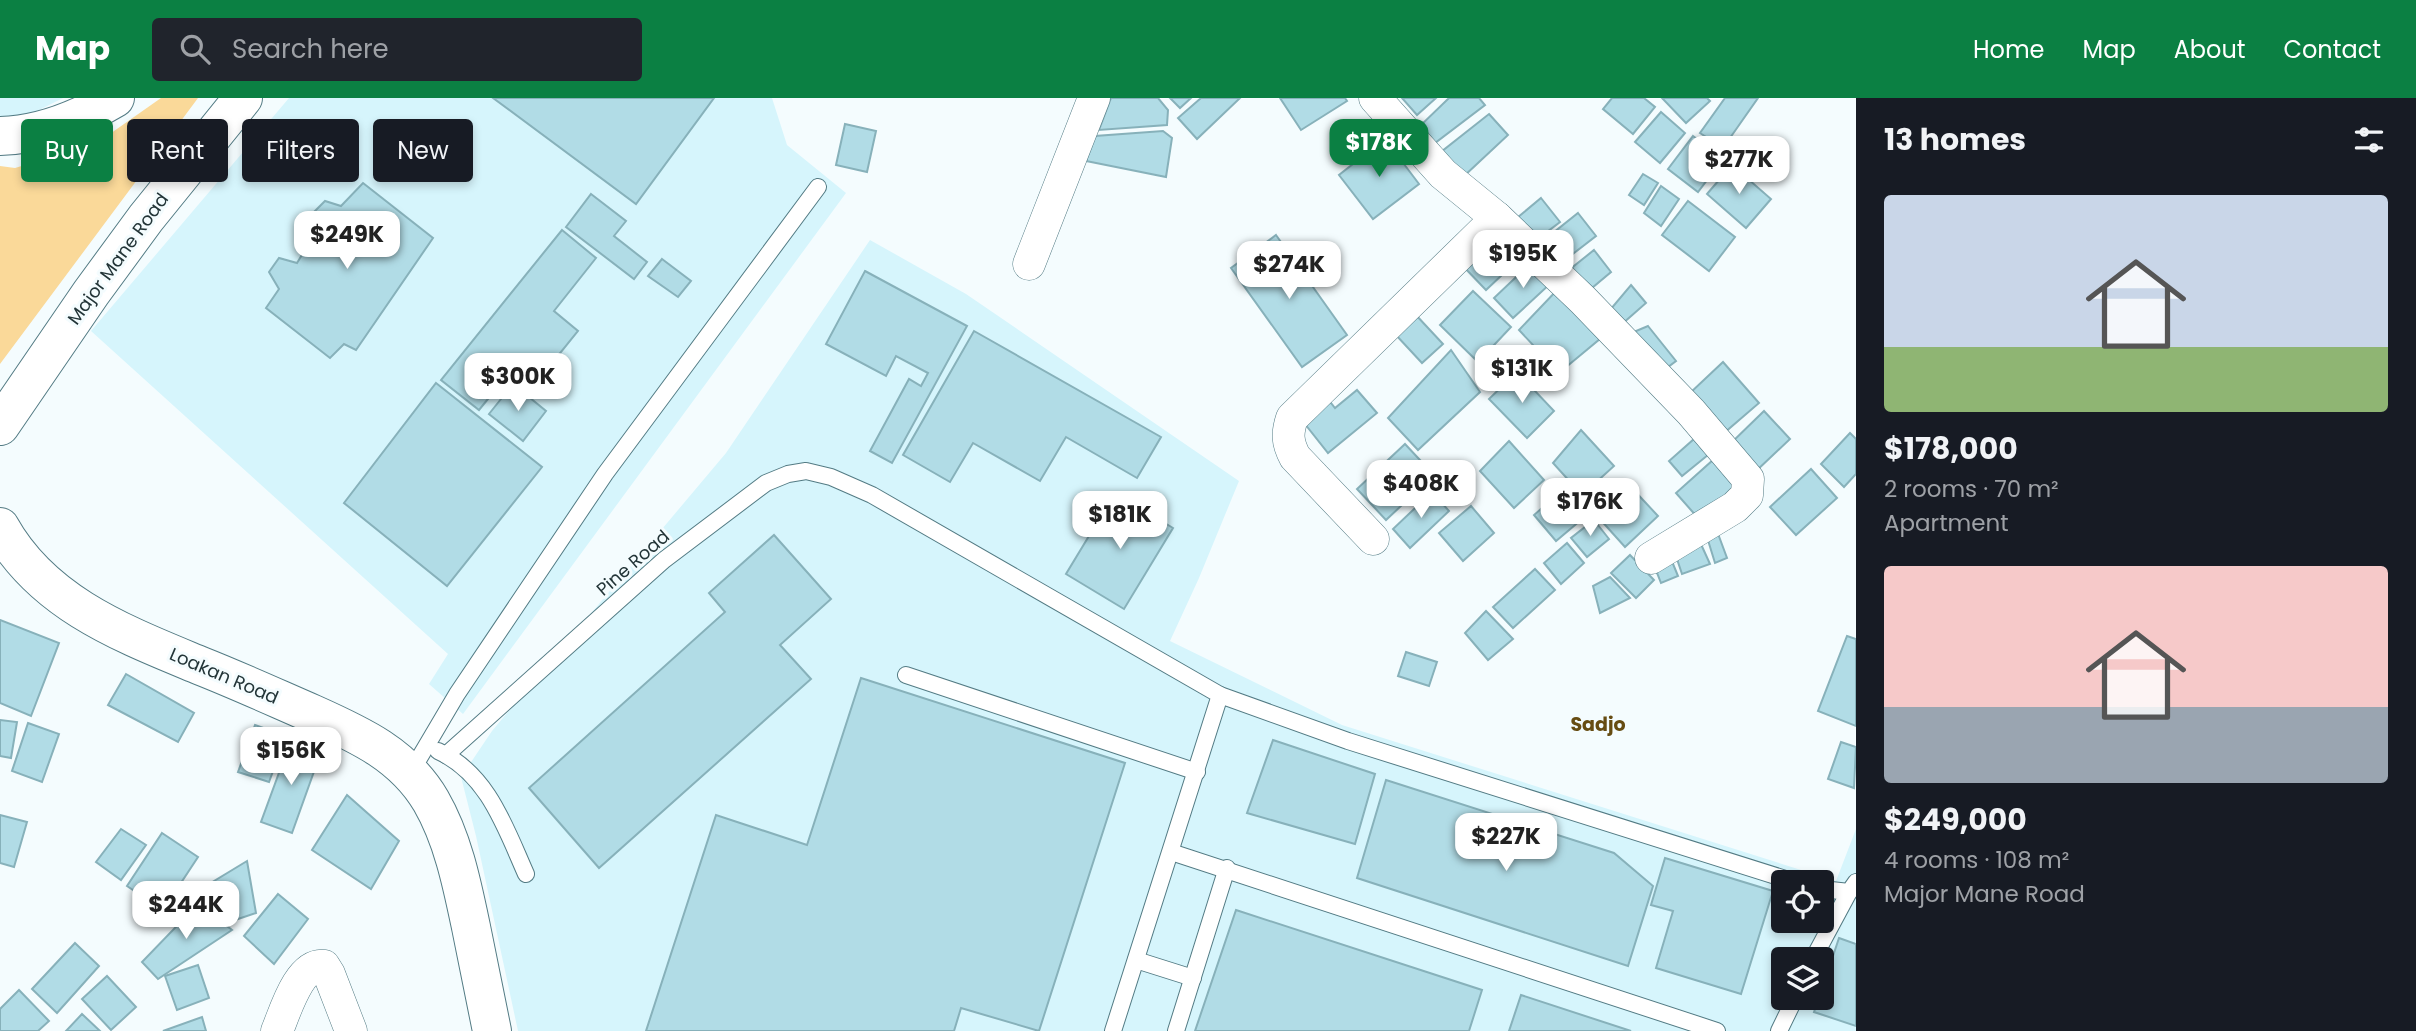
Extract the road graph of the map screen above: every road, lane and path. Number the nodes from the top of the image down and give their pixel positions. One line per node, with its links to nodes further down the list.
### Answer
1 (115, 98): 5 (main road)
2 (243, 98): 9 (main road, Major Mane Road)
3 (1094, 98): 8 (street)
4 (1375, 98): 7 (street)
5 (0, 136)
6 (818, 187): 16 (lane)
7 (1497, 218): 11 (street); 12 (street)
8 (1029, 264)
9 (0, 426)
10 (0, 527): 16 (main road, Loakan Road)
11 (1373, 539)
12 (1651, 558)
13 (906, 675): 17 (lane)
14 (1220, 695): 15 (lane, Pine Road); 17 (lane); 21 (lane, Pine Road)
15 (446, 755): 16 (lane); 20 (lane)
16 (419, 759): 30 (main road, Loakan Road)
17 (1197, 772): 18 (lane)
18 (1171, 852): 19 (lane); 25 (lane)
19 (1227, 868): 26 (lane); 33 (lane)
20 (526, 874)
21 (1771, 874)
22 (1852, 887): 23 (lane); 24 (lane)
23 (1834, 888)
24 (1820, 947)
25 (1136, 960): 26 (lane); 31 (lane)
26 (1193, 978): 32 (lane)
27 (1789, 1010): 34 (lane)
28 (277, 1031): 29 (street)
29 (351, 1031)
30 (492, 1031)
31 (1113, 1031)
32 (1176, 1031)
33 (1717, 1031)
34 (1779, 1031)

